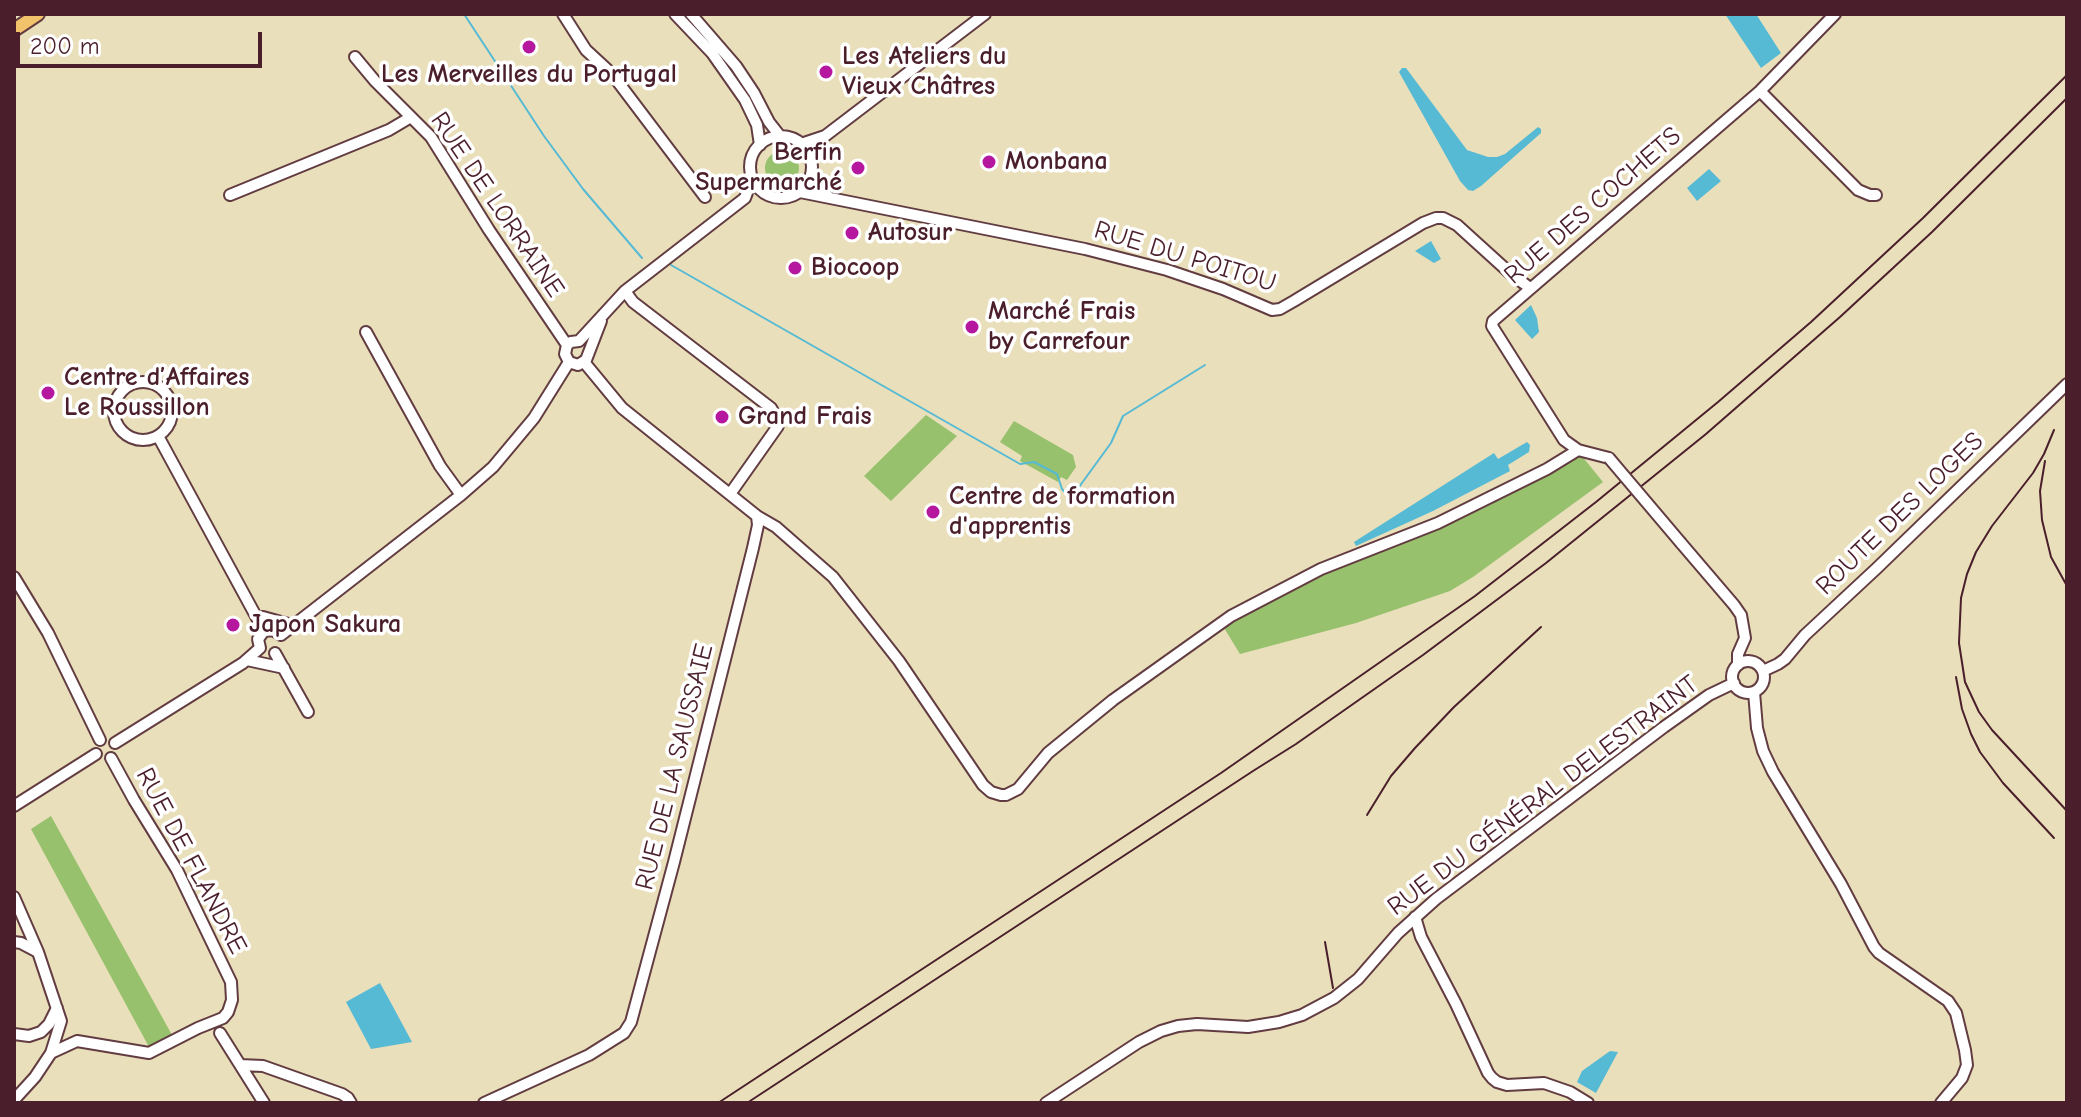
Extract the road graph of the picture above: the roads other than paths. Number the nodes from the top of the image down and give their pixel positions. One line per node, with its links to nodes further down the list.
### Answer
1 (38, 14): 7 (main road)
2 (563, 14): 22 (street)
3 (675, 14): 14 (street)
4 (691, 14): 11 (street)
5 (985, 14): 12 (street)
6 (1835, 14): 9 (street, RUE DES COCHETS)
7 (14, 30)
8 (355, 57): 10 (street, RUE DE LORRAINE)
9 (1760, 91): 21 (street); 25 (street, RUE DES COCHETS)
10 (411, 117): 20 (street); 30 (street, RUE DE LORRAINE)
11 (780, 136): 13 (street); 14 (street)
12 (825, 136): 13 (street); 15 (street)
13 (801, 144): 15 (street)
14 (760, 145): 17 (street)
15 (810, 156): 16 (street)
16 (811, 174): 18 (street); 23 (street)
17 (752, 179): 19 (street); 24 (street)
18 (800, 192): 19 (street); 23 (street, RUE DU POITOU)
19 (766, 194): 24 (street)
20 (230, 195)
21 (1876, 195)
22 (705, 197)
23 (829, 197): 25 (street, RUE DU POITOU)
24 (745, 198): 26 (street)
25 (1530, 288): 36 (street, RUE DES COCHETS)
26 (625, 291): 27 (street); 37 (street)
27 (604, 313): 29 (street); 31 (street)
28 (366, 332): 38 (street)
29 (579, 341): 30 (street); 31 (street)
30 (567, 345): 32 (street)
31 (589, 351): 33 (street)
32 (569, 362): 33 (street); 38 (street)
33 (584, 362): 37 (street)
34 (2067, 384): 50 (street, ROUTE DES LOGES)
35 (158, 436): 35 (street); 41 (street)
36 (1578, 450): 39 (street); 48 (street, bridge)
37 (730, 494): 39 (street)
38 (461, 495): 42 (street)
39 (757, 516): 73 (street, RUE DE LA SAUSSAIE)
40 (14, 577): 54 (street)
41 (257, 618): 42 (street); 43 (street)
42 (292, 625): 44 (street)
43 (264, 631): 44 (street); 45 (street)
44 (281, 635): 46 (street)
45 (260, 648): 46 (street); 47 (street)
46 (275, 653): 49 (street)
47 (247, 660): 49 (street); 55 (street)
48 (1738, 665): 50 (street); 51 (street)
49 (284, 668): 53 (street)
50 (1763, 671): 52 (street)
51 (1734, 683): 52 (street); 60 (street, RUE DU GÉNÉRAL DELESTRAINT)
52 (1754, 692): 76 (street)
53 (308, 712)
54 (100, 740): 55 (street); 56 (street)
55 (115, 743): 57 (street)
56 (96, 754): 57 (street); 58 (street)
57 (111, 758): 67 (street, RUE DE FLANDRE)
58 (14, 806)
59 (14, 897): 62 (street)
60 (1415, 917): 74 (street, RUE DU GÉNÉRAL DELESTRAINT); 75 (street)
61 (14, 942): 62 (street)
62 (38, 952): 63 (street)
63 (57, 1008): 64 (street); 66 (street)
64 (61, 1021): 67 (street); 68 (street)
65 (220, 1033): 69 (street)
66 (14, 1034)
67 (73, 1038): 68 (street)
68 (51, 1053): 70 (street)
69 (240, 1065): 71 (street); 72 (street)
70 (14, 1100)
71 (264, 1103)
72 (351, 1103)
73 (484, 1103)
74 (1046, 1103)
75 (1588, 1103)
76 (1941, 1103)

